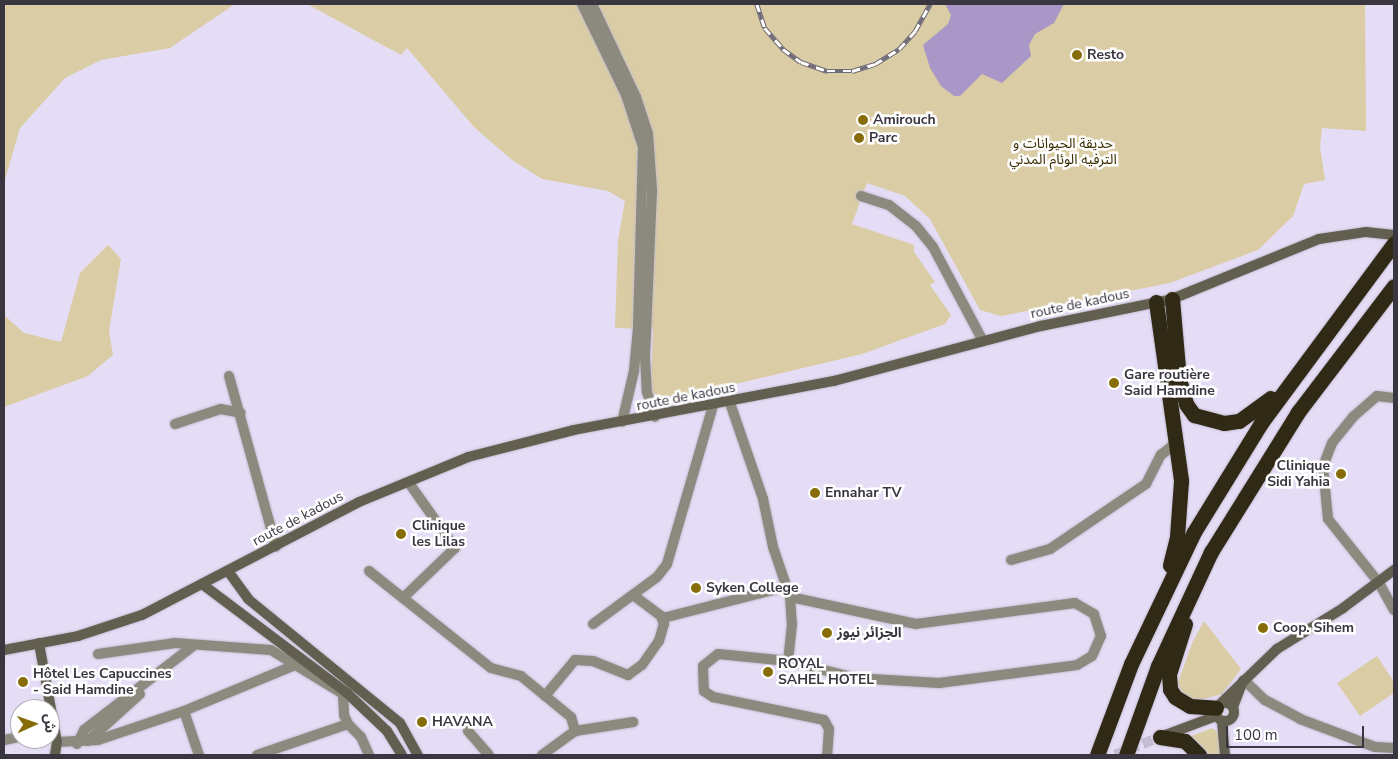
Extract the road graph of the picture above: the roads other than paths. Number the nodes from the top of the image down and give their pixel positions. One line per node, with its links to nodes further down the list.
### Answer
1 (582, 4): 17 (street)
2 (592, 4): 16 (street)
3 (861, 196): 10 (street)
4 (1394, 235): 7 (main road, route de kadous)
5 (1394, 243): 9 (highway)
6 (1394, 286): 32 (highway)
7 (1172, 299): 8 (main road, route de kadous); 9 (highway)
8 (1156, 302): 10 (main road, route de kadous); 19 (highway)
9 (1326, 335): 36 (highway)
10 (984, 341): 13 (main road, route de kadous)
11 (229, 376): 15 (street)
12 (1394, 398): 26 (street)
13 (730, 403): 14 (main road, route de kadous); 28 (street)
14 (713, 406): 16 (main road, route de kadous); 29 (street)
15 (241, 413): 18 (street); 21 (street)
16 (655, 417): 17 (main road, route de kadous)
17 (622, 422): 20 (main road, route de kadous)
18 (174, 424)
19 (1178, 442): 22 (street); 36 (highway)
20 (409, 483): 21 (main road, route de kadous); 30 (street)
21 (276, 547): 24 (main road, route de kadous)
22 (1011, 560)
23 (1394, 570): 26 (main road)
24 (228, 571): 27 (main road, route de kadous); 62 (main road)
25 (368, 571): 30 (street)
26 (1379, 583): 33 (street); 43 (main road)
27 (202, 584): 37 (main road, route de kadous); 61 (main road)
28 (785, 587): 31 (street); 34 (street)
29 (633, 595): 34 (street); 35 (street)
30 (404, 598): 44 (street)
31 (790, 598): 41 (street); 41 (street)
32 (1187, 601): 47 (highway); 67 (highway)
33 (1392, 603)
34 (663, 618): 44 (street)
35 (593, 624)
36 (1148, 631): 66 (highway)
37 (39, 643): 39 (main road, route de kadous); 45 (main road)
38 (193, 646): 40 (street); 42 (street); 56 (street)
39 (4, 650)
40 (98, 654)
41 (788, 661): 65 (street)
42 (295, 665): 46 (street); 50 (street)
43 (1244, 680): 47 (main road); 48 (main road); 57 (street)
44 (545, 696): 52 (street)
45 (48, 699)
46 (184, 711): 56 (street); 58 (street)
47 (1219, 712): 48 (main road); 48 (main road); 53 (main road); 55 (main road)
48 (1233, 712): 55 (main road)
49 (633, 722): 52 (street)
50 (348, 724): 59 (street); 60 (street)
51 (468, 731): 63 (street)
52 (575, 731): 64 (street)
53 (1160, 737): 68 (highway)
54 (60, 738): 56 (street)
55 (1225, 740): 69 (main road)
56 (81, 743)
57 (1394, 748)
58 (199, 755)
59 (257, 755)
60 (370, 755)
61 (402, 755)
62 (418, 755)
63 (489, 755)
64 (542, 755)
65 (827, 755)
66 (1097, 755)
67 (1126, 755)
68 (1199, 755)
69 (1225, 755)

